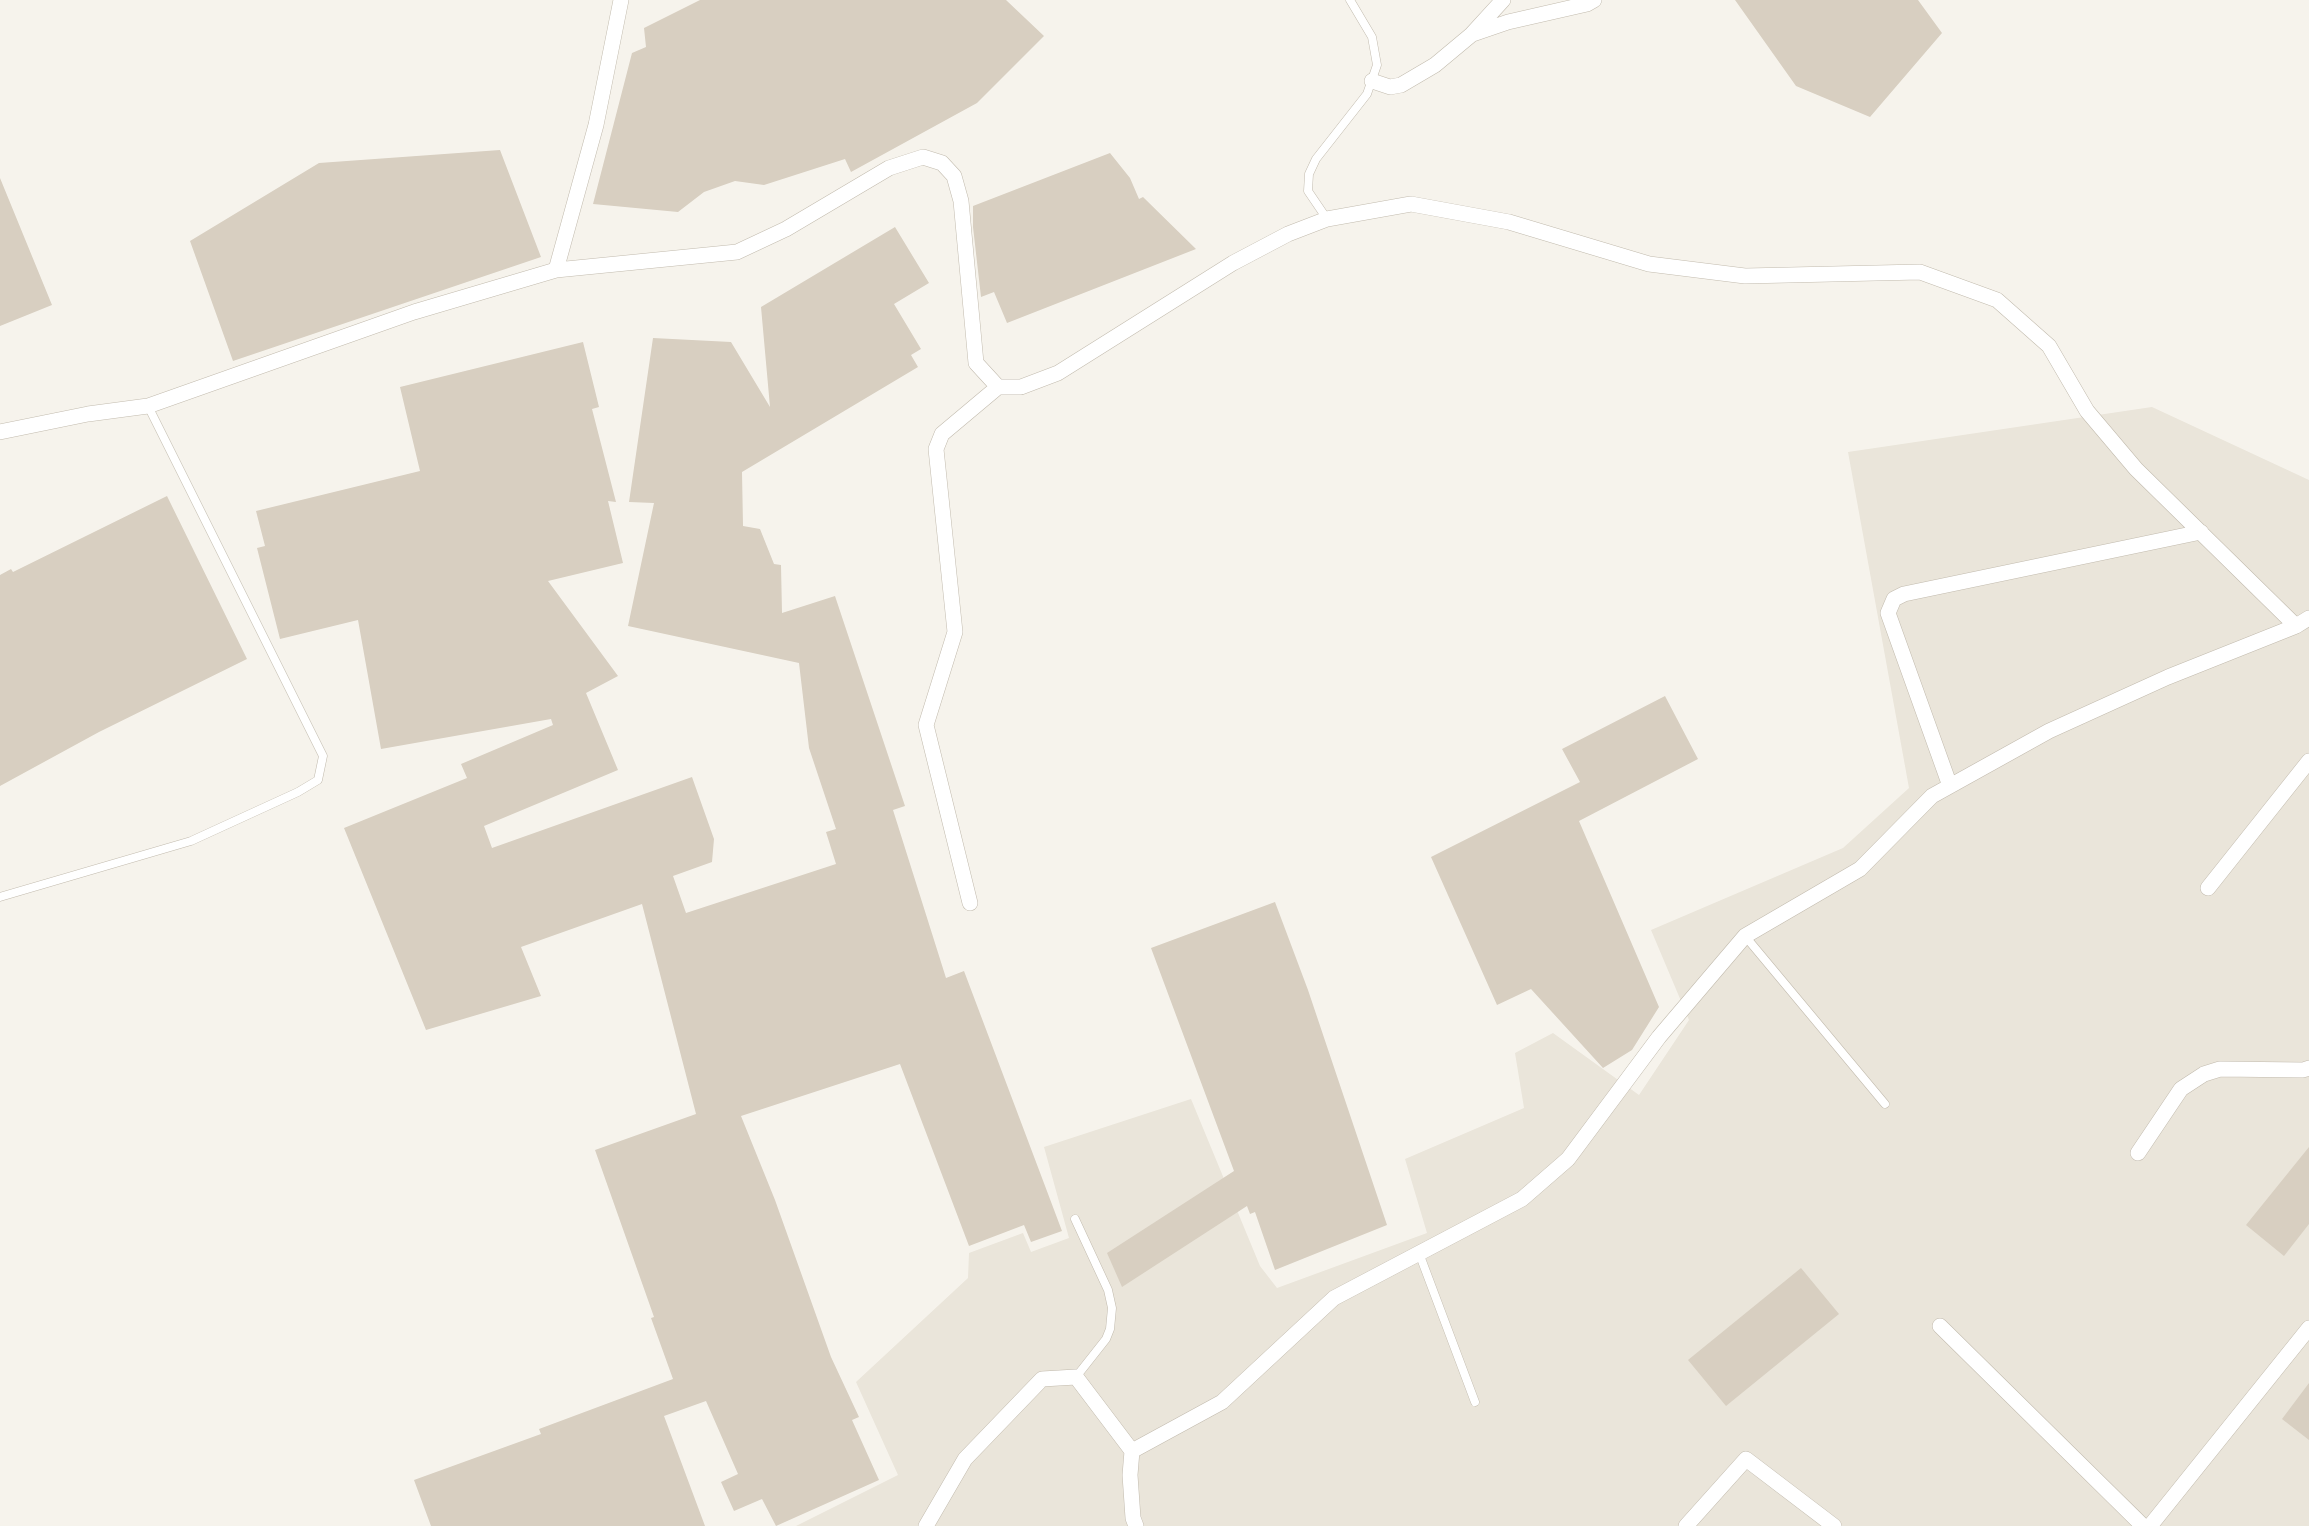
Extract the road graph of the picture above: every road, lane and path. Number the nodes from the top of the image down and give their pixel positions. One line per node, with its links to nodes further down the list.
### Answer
1 (621, 0): 8 (street)
2 (1350, 0): 6 (lane)
3 (1503, 0): 5 (street)
4 (1594, 0): 5 (street)
5 (1471, 35): 6 (street)
6 (1372, 81): 7 (lane)
7 (1327, 219): 9 (street); 12 (street)
8 (556, 270): 9 (street); 10 (street)
9 (998, 387): 18 (street)
10 (148, 406): 11 (street); 17 (lane)
11 (0, 432)
12 (2201, 532): 13 (street); 15 (street)
13 (2303, 622): 15 (street)
14 (2309, 762): 16 (street)
15 (1950, 786): 19 (street)
16 (2208, 888)
17 (0, 897)
18 (970, 903)
19 (1745, 936): 21 (lane); 24 (street)
20 (2309, 1068): 22 (street)
21 (1885, 1104)
22 (2138, 1153)
23 (1075, 1219): 27 (lane)
24 (1420, 1253): 28 (lane); 29 (street)
25 (1940, 1326): 34 (street)
26 (2309, 1328): 35 (street)
27 (1076, 1377): 29 (street); 30 (street)
28 (1475, 1402)
29 (1132, 1451): 31 (street)
30 (926, 1526)
31 (1136, 1526)
32 (1686, 1526): 33 (street)
33 (1834, 1526)
34 (2142, 1526)
35 (2150, 1526)

